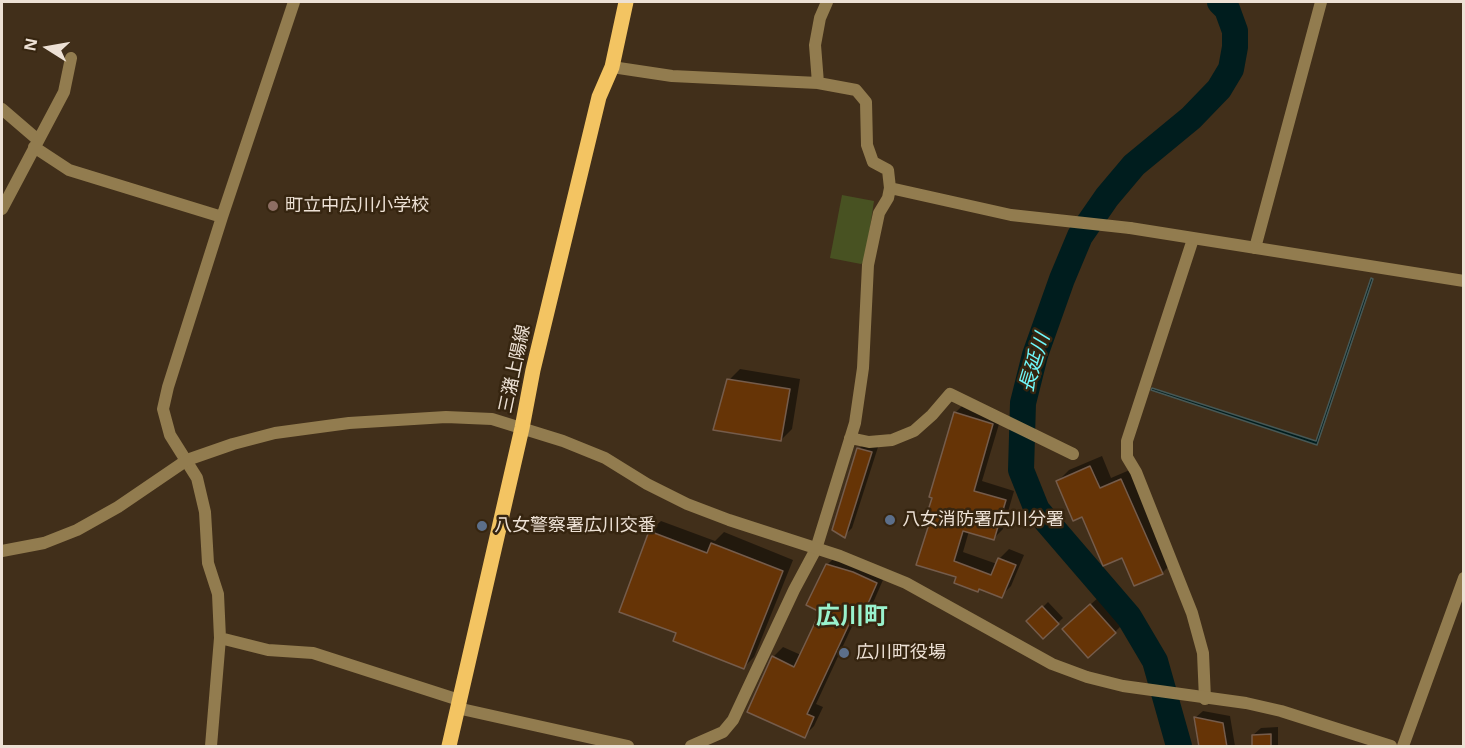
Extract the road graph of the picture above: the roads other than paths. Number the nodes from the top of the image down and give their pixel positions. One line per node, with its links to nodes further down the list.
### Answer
1 (294, 2): 12 (street)
2 (626, 2): 6 (main road, 三潴上陽線)
3 (827, 2): 7 (street)
4 (1321, 2): 14 (street)
5 (71, 58): 9 (street)
6 (612, 67): 7 (street); 16 (main road, 三潴上陽線)
7 (818, 82): 10 (street)
8 (2, 109): 9 (street)
9 (36, 143): 11 (street); 12 (street)
10 (890, 188): 13 (street); 17 (street)
11 (2, 209)
12 (222, 217): 19 (street)
13 (1193, 238): 14 (street); 24 (street)
14 (1255, 248): 15 (street)
15 (1464, 281)
16 (522, 428): 19 (street); 20 (street); 25 (main road, 三潴上陽線)
17 (850, 438): 18 (street); 20 (street)
18 (1073, 454)
19 (187, 460): 21 (street); 23 (street)
20 (816, 549): 24 (street); 29 (street)
21 (2, 551)
22 (1464, 578): 31 (street)
23 (220, 638): 25 (street); 26 (street)
24 (1206, 699): 30 (street)
25 (458, 704): 27 (main road, 三潴上陽線); 28 (street)
26 (212, 747)
27 (449, 747)
28 (628, 747)
29 (691, 747)
30 (1391, 747)
31 (1403, 747)

